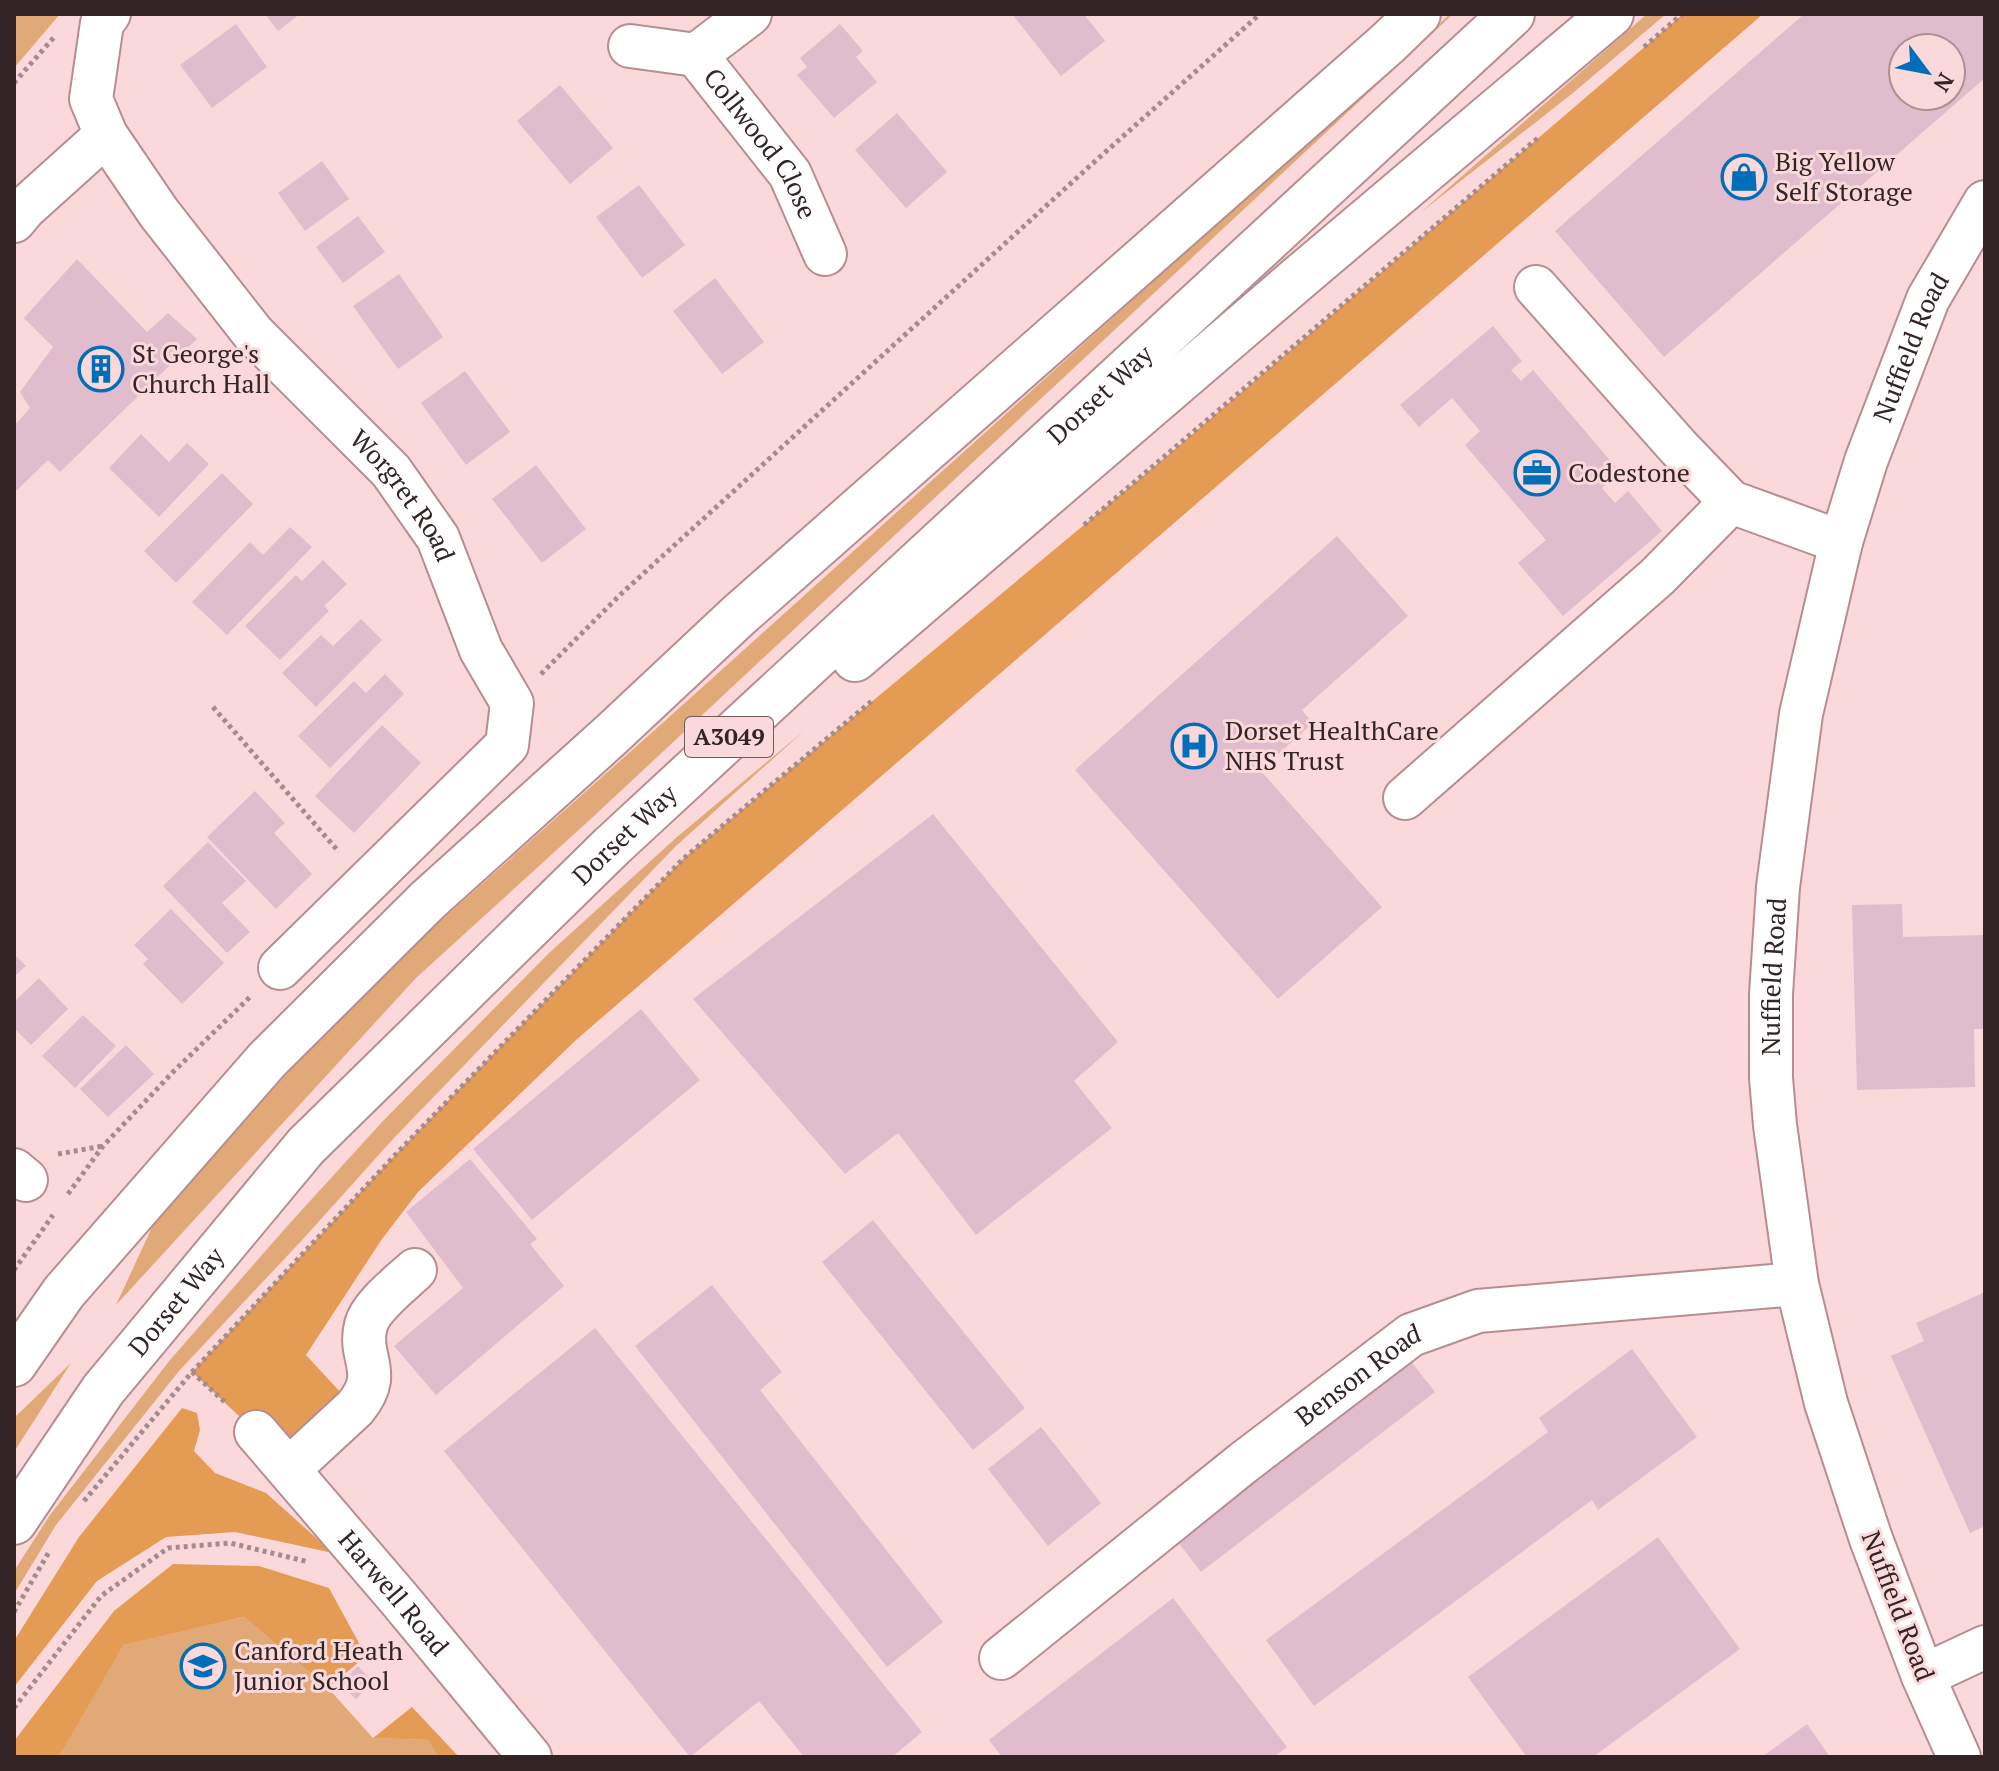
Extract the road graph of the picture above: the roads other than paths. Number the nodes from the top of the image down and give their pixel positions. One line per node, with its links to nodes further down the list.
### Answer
1 (109, 14): 8 (street, Worgret Road)
2 (750, 14): 7 (street, Collwood Close)
3 (1418, 14): 20 (highway, A3049)
4 (1512, 14): 16 (highway, Dorset Way / A3049)
5 (1611, 14): 16 (highway, A3049)
6 (630, 46): 7 (street)
7 (696, 55): 11 (street, Collwood Close)
8 (106, 135): 10 (street); 17 (street, Worgret Road)
9 (1985, 202): 14 (street, Nuffield Road)
10 (14, 221)
11 (825, 254)
12 (1536, 287): 13 (street)
13 (1731, 502): 14 (street); 15 (street)
14 (1841, 542): 19 (street, Nuffield Road)
15 (1405, 798)
16 (612, 846): 23 (highway, Dorset Way / A3049)
17 (280, 968)
18 (415, 1270): 22 (street)
19 (1797, 1284): 25 (street, Benson Road); 26 (street, Nuffield Road)
20 (14, 1364)
21 (256, 1432): 22 (street, Harwell Road)
22 (289, 1469): 27 (street, Harwell Road)
23 (14, 1522)
24 (1985, 1647): 26 (street)
25 (1001, 1658)
26 (1923, 1676): 28 (street, Nuffield Road)
27 (530, 1757)
28 (1959, 1757)

